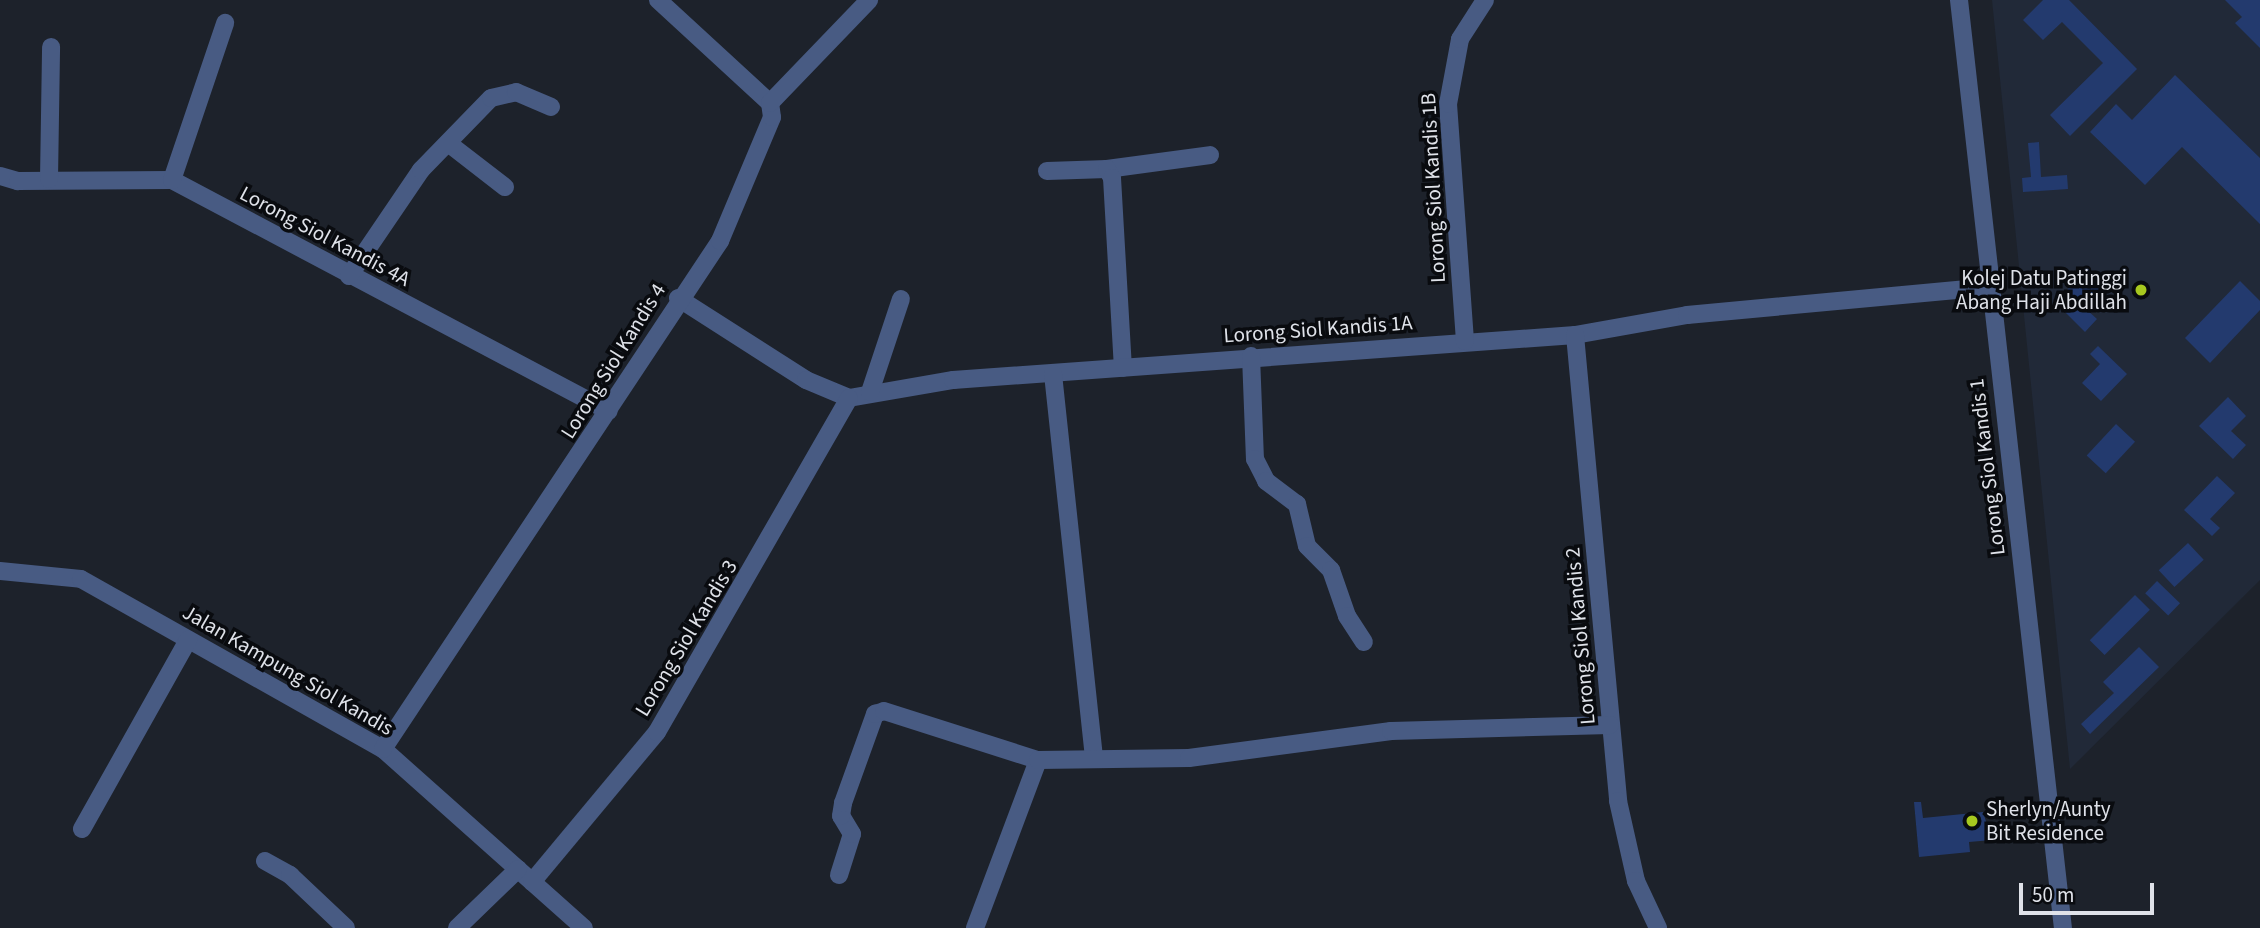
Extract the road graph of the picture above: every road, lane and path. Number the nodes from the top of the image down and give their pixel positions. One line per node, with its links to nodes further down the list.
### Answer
1 (658, 0): 7 (street)
2 (869, 0): 7 (street)
3 (1485, 0): 22 (street, Lorong Siol Kandis 1B)
4 (1959, 0): 18 (street, Lorong Siol Kandis 1)
5 (225, 23): 15 (street)
6 (51, 47): 14 (street)
7 (770, 103): 19 (street, Lorong Siol Kandis 4)
8 (551, 107): 9 (street)
9 (447, 143): 16 (street); 17 (street)
10 (1210, 155): 11 (street)
11 (1107, 169): 12 (street); 24 (street)
12 (1047, 172)
13 (0, 176): 14 (street, Lorong Siol Kandis 4A)
14 (48, 178): 15 (street, Lorong Siol Kandis 4A)
15 (172, 180): 17 (street, Lorong Siol Kandis 4A)
16 (505, 187)
17 (349, 276): 28 (street, Lorong Siol Kandis 4A)
18 (1989, 287): 21 (street, Lorong Siol Kandis 1A); 46 (street, Lorong Siol Kandis 1)
19 (678, 298): 27 (street); 28 (street, Lorong Siol Kandis 4)
20 (901, 299): 26 (street)
21 (1575, 335): 22 (street, Lorong Siol Kandis 1A); 32 (street, Lorong Siol Kandis 2)
22 (1465, 341): 23 (street, Lorong Siol Kandis 1A)
23 (1251, 356): 24 (street, Lorong Siol Kandis 1A); 31 (street)
24 (1123, 368): 25 (street, Lorong Siol Kandis 1A)
25 (1053, 374): 26 (street, Lorong Siol Kandis 1A); 34 (street)
26 (870, 392): 27 (street, Lorong Siol Kandis 1A)
27 (849, 398): 40 (street, Lorong Siol Kandis 3)
28 (609, 411): 33 (street, Lorong Siol Kandis 4)
29 (0, 571): 30 (street, Jalan Kampung Siol Kandis)
30 (188, 640): 33 (street, Jalan Kampung Siol Kandis); 36 (street)
31 (1364, 642)
32 (1610, 725): 34 (street); 45 (street, Lorong Siol Kandis 2)
33 (383, 749): 38 (street, Jalan Kampung Siol Kandis)
34 (1094, 757): 35 (street)
35 (1038, 760): 39 (street); 44 (street)
36 (82, 829)
37 (265, 861): 41 (street)
38 (518, 869): 40 (street, Jalan Kampung Siol Kandis); 42 (street)
39 (839, 875)
40 (532, 882): 43 (street, Jalan Kampung Siol Kandis)
41 (346, 928)
42 (457, 928)
43 (584, 928)
44 (975, 928)
45 (1658, 928)
46 (2063, 928)

